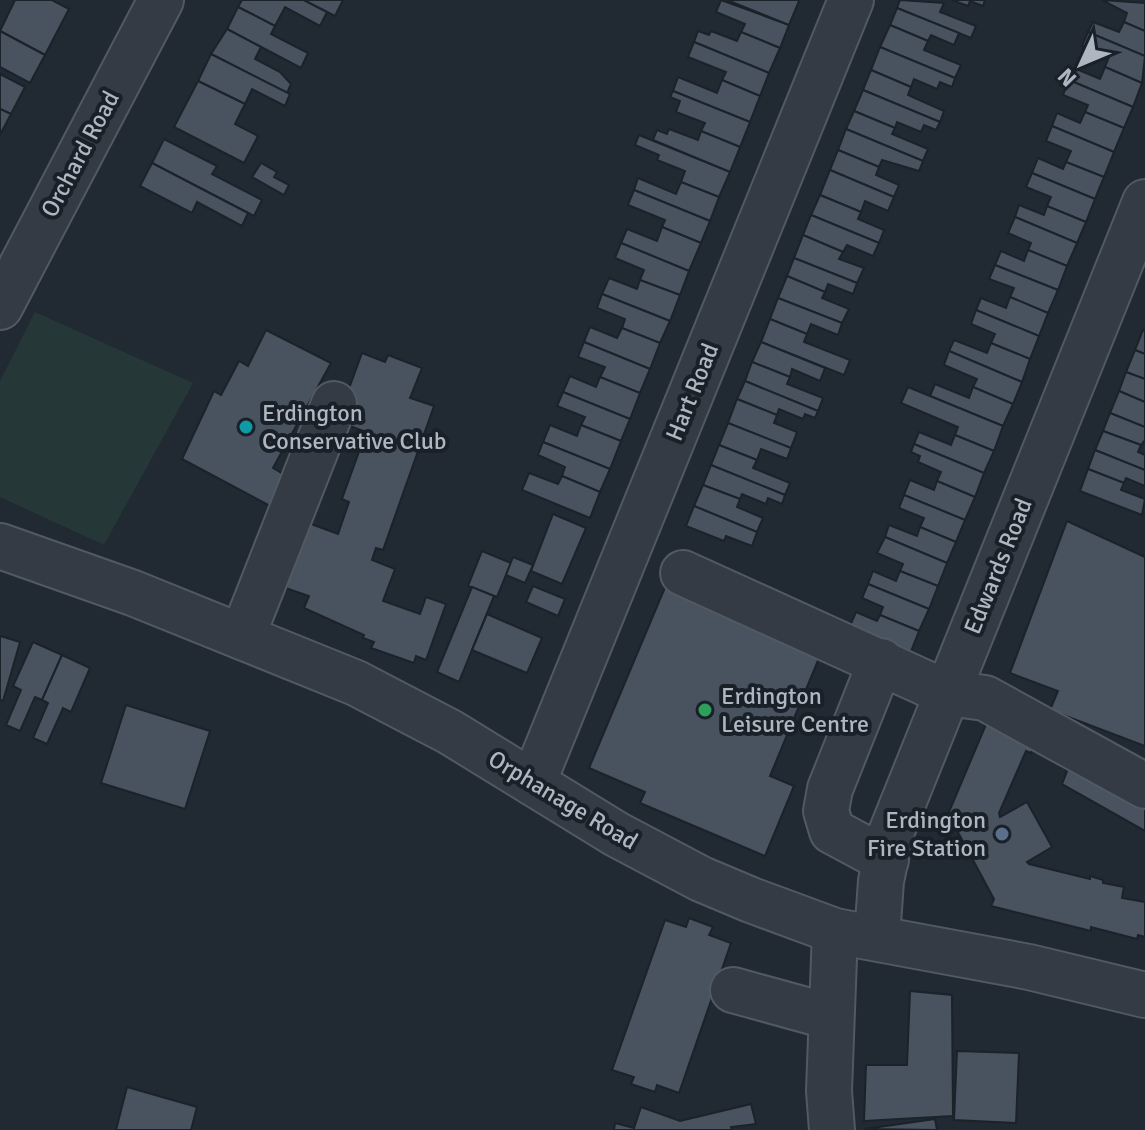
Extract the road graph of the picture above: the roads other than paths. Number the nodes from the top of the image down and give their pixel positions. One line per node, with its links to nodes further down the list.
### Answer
1 (161, 0): 4 (street, Orchard Road)
2 (851, 0): 11 (street, Hart Road)
3 (1145, 202): 10 (street, Edwards Road)
4 (0, 307)
5 (334, 404): 8 (street)
6 (0, 546): 8 (street, Orphanage Road)
7 (683, 573): 9 (street)
8 (242, 637): 11 (street, Orphanage Road)
9 (881, 661): 10 (street); 13 (street)
10 (947, 693): 12 (street); 13 (street, Edwards Road)
11 (533, 783): 14 (street, Orphanage Road)
12 (1145, 786)
13 (886, 860): 14 (street, Edwards Road)
14 (856, 934): 16 (street, Orphanage Road); 17 (street, Edwards Road)
15 (733, 990): 17 (street)
16 (1145, 995)
17 (831, 1017): 18 (street, Edwards Road)
18 (832, 1130)

